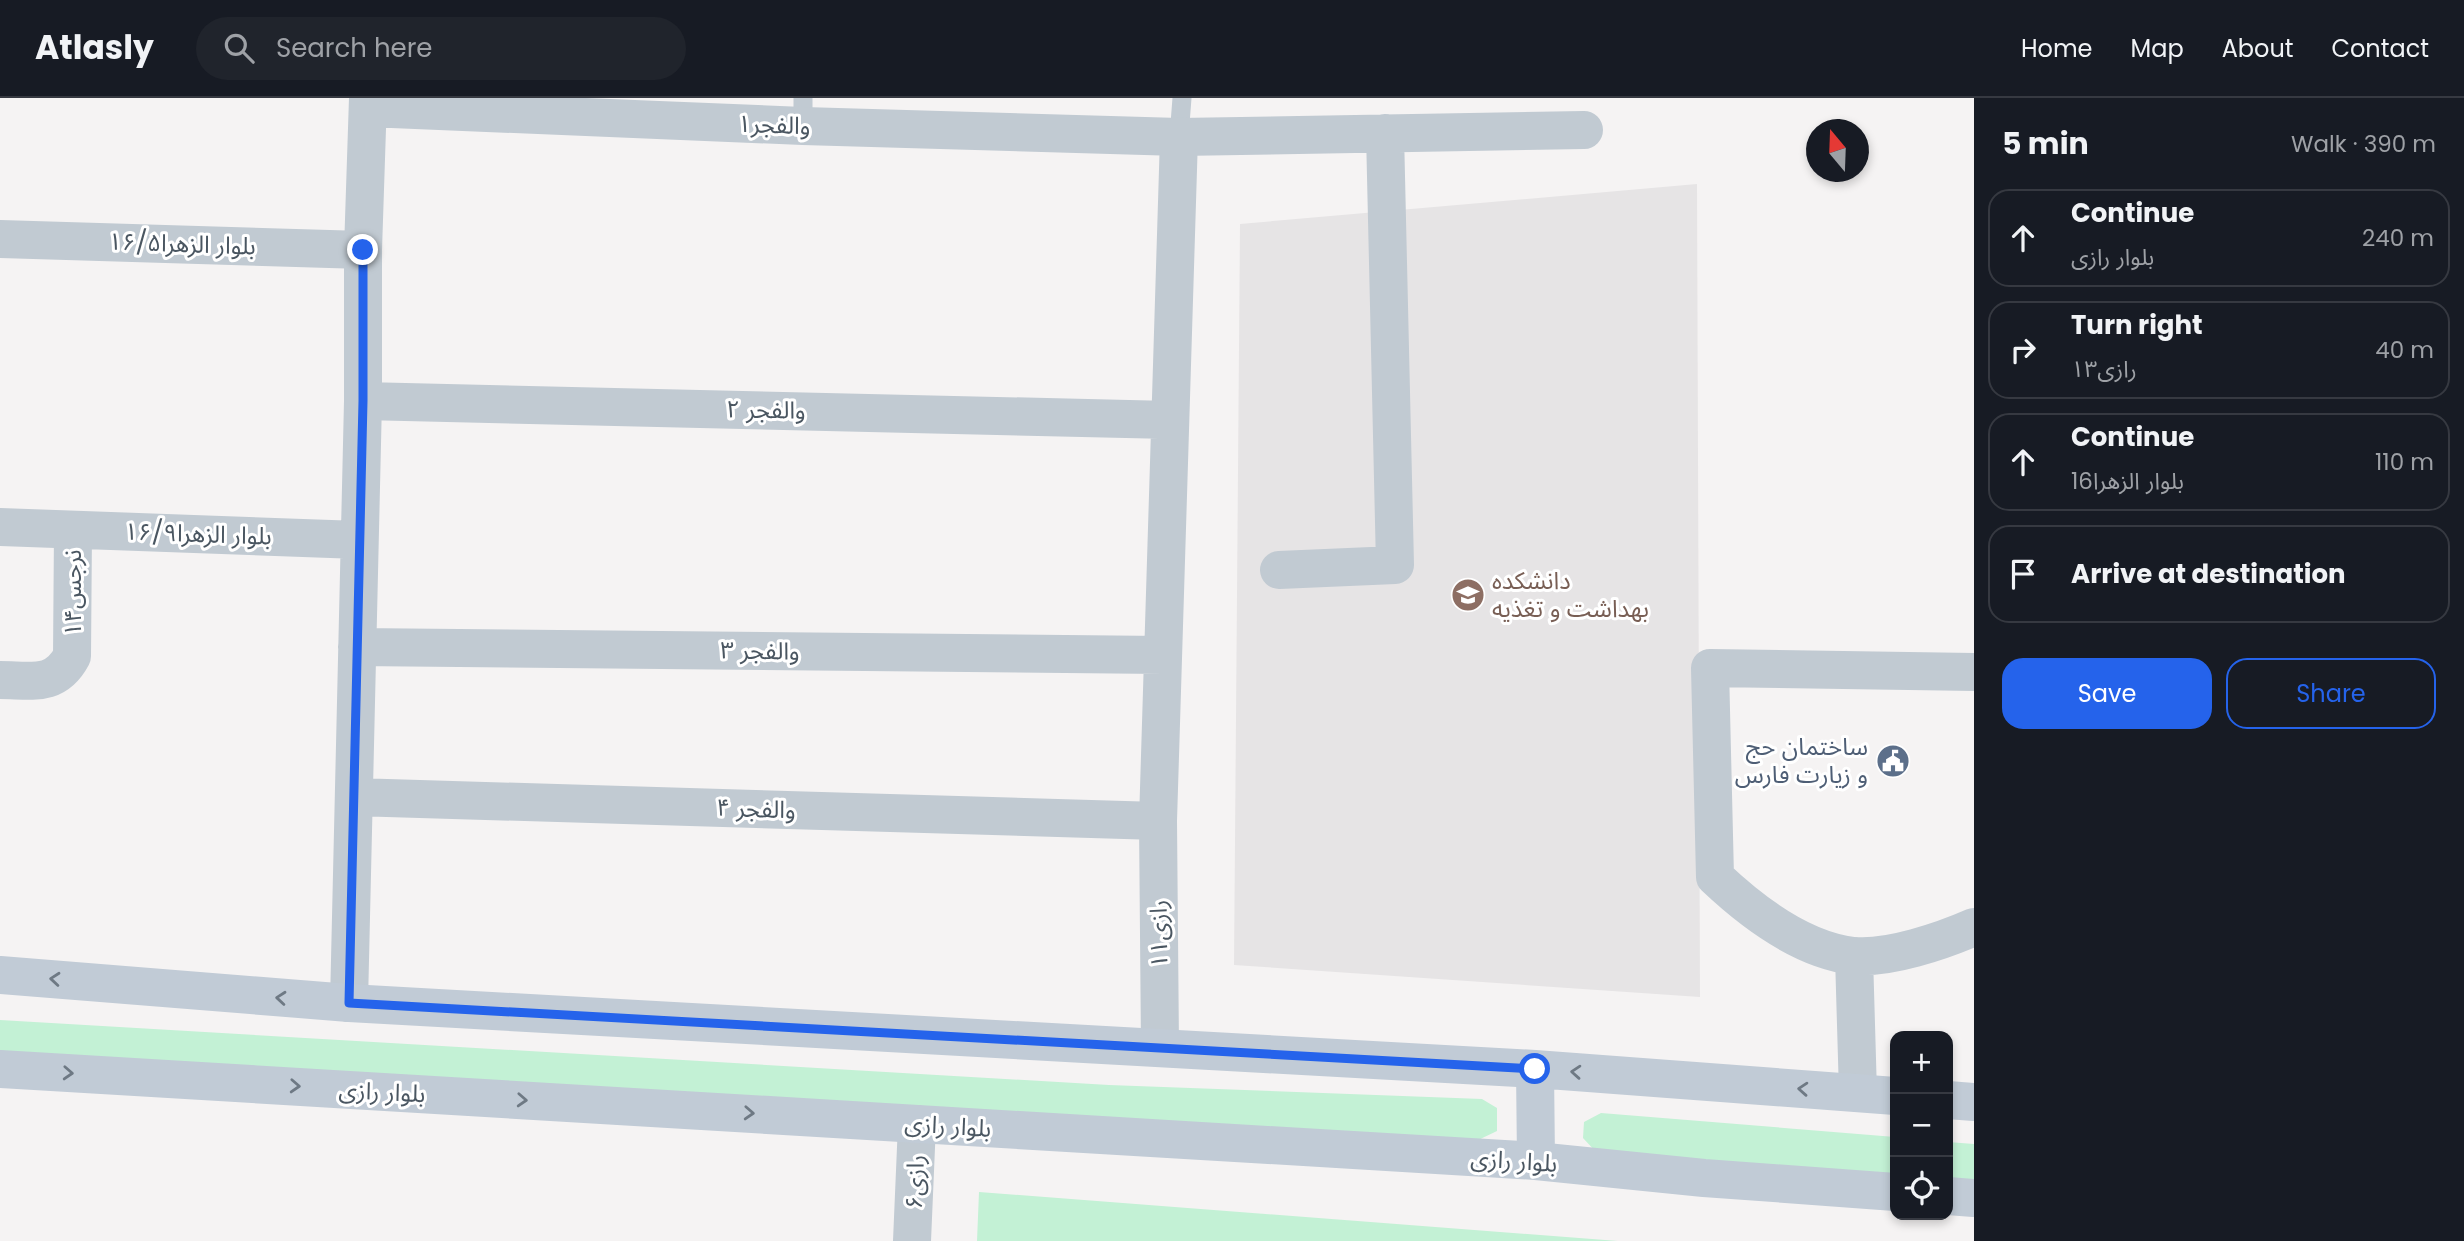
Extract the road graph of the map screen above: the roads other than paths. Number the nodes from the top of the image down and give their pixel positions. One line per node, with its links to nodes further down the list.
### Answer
1 (1182, 98): 6 (lane)
2 (368, 103): 3 (street, والفجر۱); 8 (street)
3 (803, 112): 6 (street, والفجر۱)
4 (1584, 130): 5 (street, والفجر۱)
5 (1385, 133): 6 (street, والفجر۱); 13 (street)
6 (1180, 137): 10 (street, رازی۱۱)
7 (0, 239): 8 (street, بلوار الزهرا۱۶/۵)
8 (363, 250): 9 (street)
9 (363, 401): 10 (street, والفجر ۲); 12 (street)
10 (1170, 419): 15 (street, رازی۱۱)
11 (36, 529): 12 (street, بلوار الزهرا۱۶/۹); 17 (street, نرجس۱۴)
12 (359, 540): 14 (street)
13 (1279, 570)
14 (357, 647): 15 (street, والفجر ۳); 18 (street)
15 (1163, 654): 19 (street, رازی۱۱)
16 (1974, 672): 21 (street)
17 (0, 680)
18 (354, 797): 19 (street, والفجر ۴); 23 (street)
19 (1157, 821): 24 (street, رازی۱۱)
20 (1974, 927): 21 (street)
21 (1854, 956): 27 (street)
22 (0, 975): 23 (main road, one-way to 22)
23 (349, 1003): 24 (main road)
24 (1160, 1048): 26 (main road)
25 (0, 1069): 31 (main road, بلوار رازی, one-way to 31)
26 (1535, 1069): 27 (main road, one-way to 26); 32 (main road)
27 (1858, 1093): 28 (main road)
28 (1890, 1096)
29 (1953, 1100): 30 (main road)
30 (1974, 1102)
31 (917, 1124): 32 (main road, بلوار رازی); 36 (street, رازی۶)
32 (1536, 1161): 33 (main road, بلوار رازی)
33 (1890, 1192)
34 (1953, 1196): 35 (main road)
35 (1974, 1198)
36 (912, 1241)

